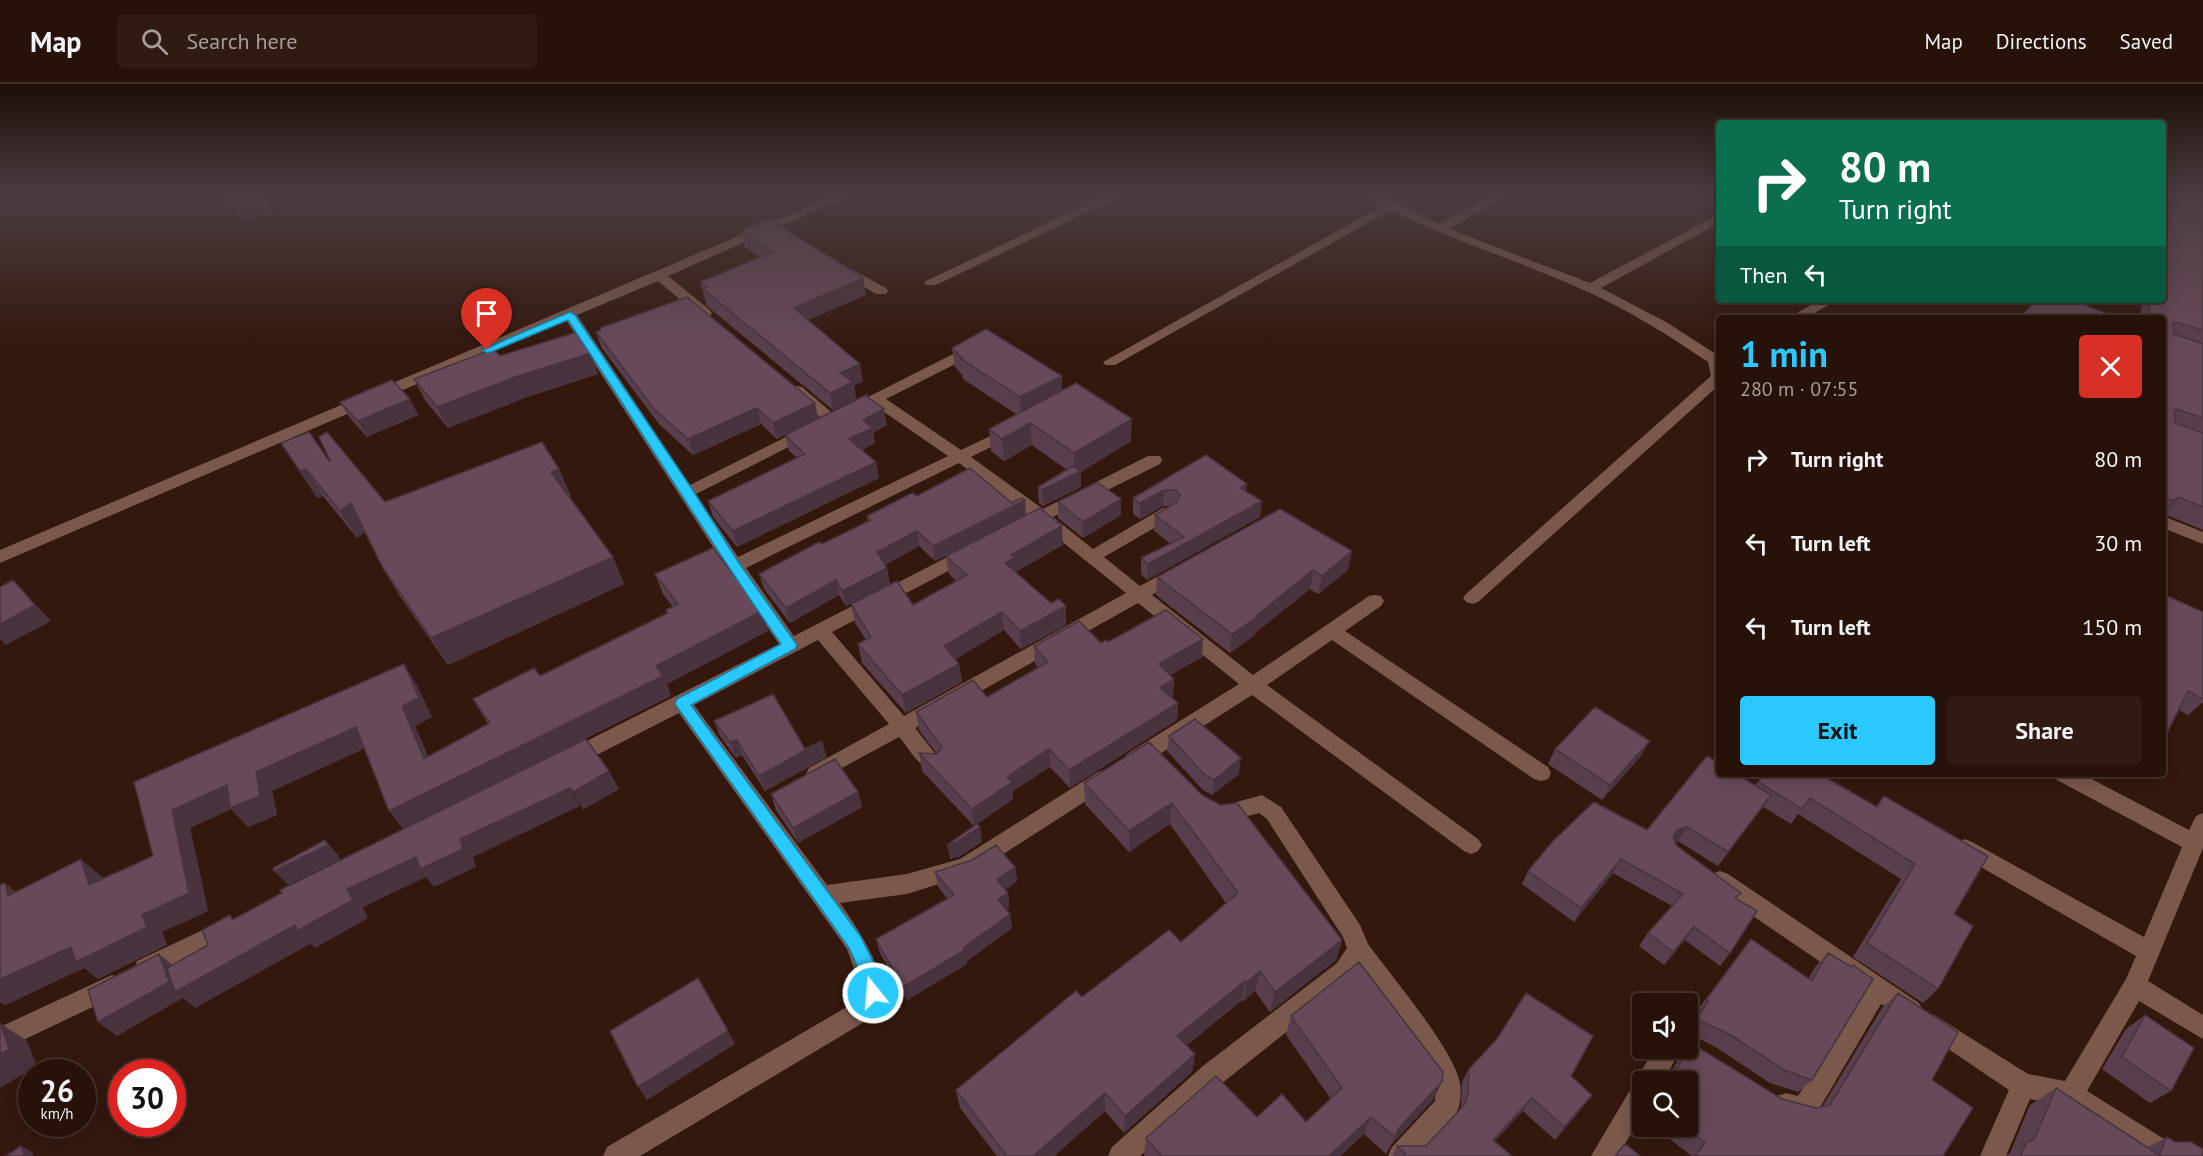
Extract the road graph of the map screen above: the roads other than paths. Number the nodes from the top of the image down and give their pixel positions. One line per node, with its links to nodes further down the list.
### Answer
1 (740, 245): 7 (street)
2 (1010, 245): 8 (street)
3 (1320, 245): 17 (street)
4 (1480, 245): 9 (street)
5 (1670, 245): 9 (street)
6 (832, 262): 10 (street)
7 (660, 276): 12 (street); 14 (street)
8 (931, 282)
9 (1591, 288): 16 (street)
10 (881, 291)
11 (1824, 303): 13 (street)
12 (570, 315): 25 (street); 32 (street)
13 (1801, 315)
14 (714, 321)
15 (979, 347): 20 (street)
16 (1716, 357)
17 (1110, 362)
18 (1716, 380): 37 (street)
19 (787, 382): 21 (street)
20 (875, 399): 21 (street); 23 (street)
21 (843, 414): 25 (street)
22 (1020, 427): 23 (street)
23 (961, 457): 27 (street); 34 (street)
24 (1154, 460): 27 (street)
25 (688, 492): 34 (street)
26 (1169, 512): 33 (street)
27 (1041, 516): 29 (street); 33 (street)
28 (2166, 523): 30 (street)
29 (1010, 532)
30 (2203, 538)
31 (988, 543): 39 (street)
32 (0, 557)
33 (1092, 557): 36 (street)
34 (734, 566): 41 (street)
35 (1190, 566): 36 (street)
36 (1139, 594): 42 (street); 44 (street)
37 (1472, 598)
38 (1375, 600): 40 (street)
39 (820, 630): 41 (street); 44 (street)
40 (1331, 630): 42 (street); 47 (street)
41 (790, 645): 43 (street)
42 (1253, 685): 56 (street); 58 (street)
43 (682, 704): 46 (street); 52 (street)
44 (902, 726): 45 (street); 49 (street)
45 (933, 763)
46 (556, 766)
47 (1541, 773)
48 (2070, 777): 55 (street)
49 (799, 784)
50 (778, 796): 52 (street)
51 (1203, 804): 60 (street)
52 (757, 808): 58 (street)
53 (2203, 822): 55 (street)
54 (1943, 836): 61 (street)
55 (2194, 843): 61 (street)
56 (1471, 845)
57 (1705, 871): 63 (street)
58 (821, 896): 72 (street)
59 (251, 916): 65 (street)
60 (1359, 950): 73 (street); 74 (street)
61 (2149, 951): 62 (street)
62 (2135, 986): 64 (street); 70 (street)
63 (1877, 989): 68 (street); 69 (street)
64 (2203, 1028)
65 (0, 1039)
66 (1672, 1059): 67 (street)
67 (1660, 1071)
68 (2023, 1085): 70 (street); 76 (street)
69 (1763, 1093)
70 (2071, 1095): 77 (street)
71 (1632, 1109): 75 (street)
72 (616, 1156)
73 (1121, 1156)
74 (1401, 1156)
75 (1604, 1156)
76 (1993, 1156)
77 (2168, 1156)

